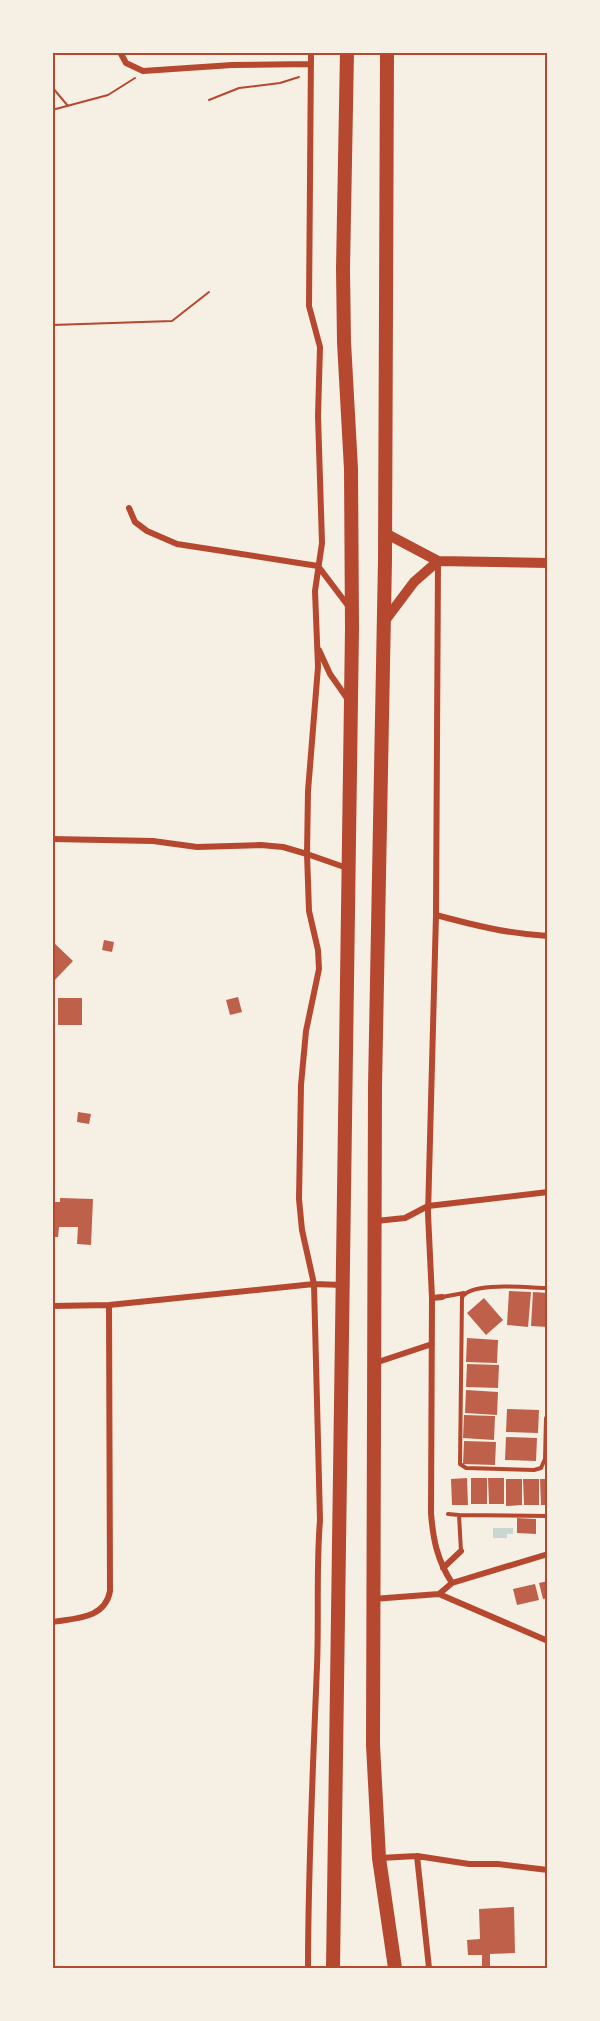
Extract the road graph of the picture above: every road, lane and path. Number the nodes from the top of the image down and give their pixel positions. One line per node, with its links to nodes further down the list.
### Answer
1 (120, 52): 6 (street)
2 (311, 52): 5 (street)
3 (347, 52): 18 (highway)
4 (387, 52): 14 (highway)
5 (311, 64): 6 (street); 8 (path); 17 (street)
6 (148, 71): 9 (path)
7 (52, 87): 9 (path)
8 (209, 100)
9 (68, 106): 10 (path)
10 (52, 110)
11 (209, 292): 12 (path)
12 (52, 324)
13 (129, 508): 17 (street)
14 (385, 533): 15 (street); 19 (highway)
15 (438, 561): 16 (street); 19 (street); 25 (street)
16 (548, 563)
17 (318, 566): 18 (street); 20 (street)
18 (352, 612): 21 (highway)
19 (384, 622): 29 (highway)
20 (317, 646): 21 (street); 23 (street)
21 (351, 704): 24 (highway)
22 (52, 839): 23 (street)
23 (307, 854): 24 (street); 30 (street)
24 (348, 868): 31 (highway)
25 (436, 915): 26 (street); 28 (street)
26 (548, 936)
27 (548, 1192): 28 (street)
28 (428, 1206): 29 (street); 35 (street)
29 (376, 1221): 39 (highway)
30 (314, 1284): 31 (street); 36 (street); 55 (street)
31 (342, 1285): 56 (highway)
32 (548, 1288): 33 (lane)
33 (465, 1293): 34 (lane); 40 (lane)
34 (442, 1297): 35 (street)
35 (432, 1298): 38 (street)
36 (109, 1305): 37 (street); 50 (street)
37 (52, 1306)
38 (432, 1344): 39 (street); 46 (street)
39 (375, 1363): 49 (highway)
40 (546, 1418)
41 (448, 1514): 42 (lane)
42 (459, 1515): 43 (lane); 44 (lane)
43 (548, 1516)
44 (461, 1551): 46 (street)
45 (548, 1554): 47 (street)
46 (443, 1568): 47 (street)
47 (452, 1583): 48 (street)
48 (439, 1594): 49 (street); 51 (street)
49 (372, 1599): 53 (highway)
50 (52, 1622)
51 (548, 1641)
52 (417, 1856): 53 (street); 54 (street); 58 (street)
53 (379, 1858): 57 (highway)
54 (548, 1870)
55 (308, 1968)
56 (333, 1968)
57 (395, 1968)
58 (429, 1968)

